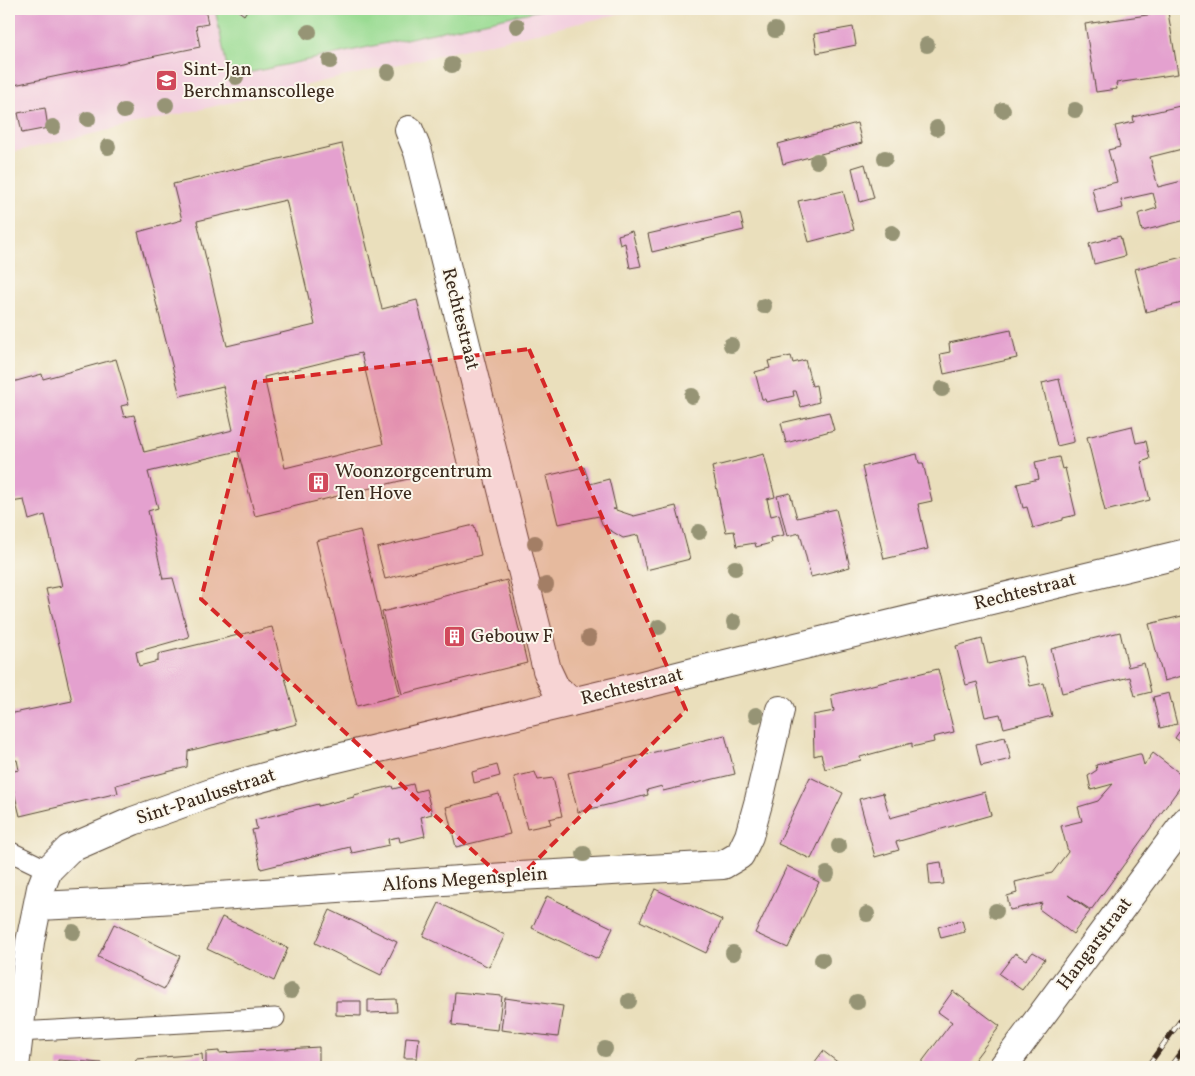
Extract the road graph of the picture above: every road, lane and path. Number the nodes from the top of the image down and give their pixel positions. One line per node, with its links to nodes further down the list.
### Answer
1 (409, 130): 3 (street, Rechtestraat)
2 (1186, 554): 3 (street, Rechtestraat)
3 (571, 702): 7 (street, Sint-Paulusstraat)
4 (780, 710): 8 (street, Alfons Megensplein)
5 (1186, 821): 12 (street, Hangarstraat)
6 (9, 851): 7 (lane)
7 (48, 870): 8 (street, Sint-Paulusstraat)
8 (38, 906): 10 (street, Sint-Paulusstraat)
9 (275, 1018): 10 (lane)
10 (18, 1032): 11 (street, Sint-Paulusstraat)
11 (15, 1067)
12 (1003, 1067)

